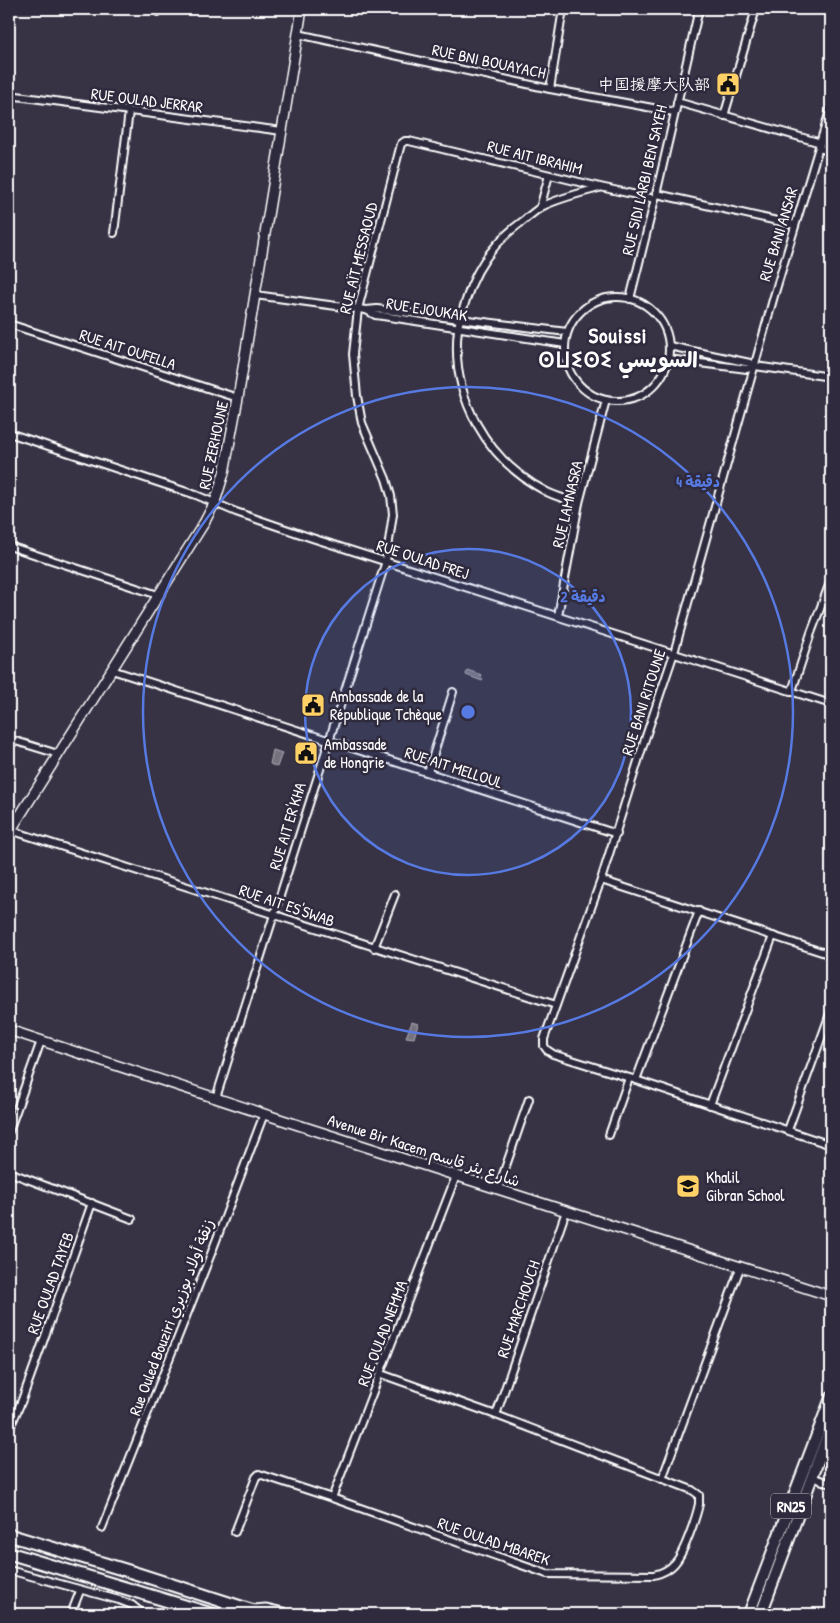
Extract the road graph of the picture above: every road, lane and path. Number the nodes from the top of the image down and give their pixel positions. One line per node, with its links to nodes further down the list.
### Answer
1 (301, 9): 5 (street, RUE ZERHOUNE)
2 (563, 9): 6 (street)
3 (699, 9): 8 (street, RUE SIDI LARBI BEN SAYEH)
4 (756, 9): 12 (street)
5 (298, 34): 6 (street, RUE BNI BOUAYACH); 13 (street, RUE ZERHOUNE)
6 (550, 89): 11 (street, RUE BNI BOUAYACH)
7 (9, 95): 10 (street, RUE OULAD JERRAR)
8 (677, 102): 11 (street, RUE SIDI LARBI BEN SAYEH); 12 (street)
9 (831, 107): 15 (street, RUE BANI ANSAR)
10 (129, 111): 13 (street, RUE OULAD JERRAR); 22 (street)
11 (674, 112): 19 (street, RUE SIDI LARBI BEN SAYEH)
12 (724, 116): 15 (street)
13 (282, 131): 23 (street, RUE ZERHOUNE)
14 (408, 141): 17 (street, RUE AIT IBRAHIM); 25 (street, RUE AÏT MESSAOUD)
15 (820, 146): 16 (street); 21 (street, RUE BANI ANSAR)
16 (831, 152)
17 (549, 175): 18 (street, RUE AIT IBRAHIM); 20 (street)
18 (600, 187): 19 (street, RUE AIT IBRAHIM); 20 (street)
19 (656, 197): 21 (street, RUE AIT IBRAHIM); 24 (street, RUE SIDI LARBI BEN SAYEH)
20 (540, 208): 27 (street)
21 (795, 226): 34 (street, RUE BANI ANSAR)
22 (114, 233)
23 (255, 295): 25 (street); 36 (street, RUE ZERHOUNE)
24 (630, 299): 30 (street); 32 (street)
25 (358, 309): 26 (street); 42 (street, RUE AÏT MESSAOUD)
26 (366, 310): 27 (street, RUE EJOUKAK); 29 (street, RUE EJOUKAK)
27 (460, 319): 29 (street); 30 (street, RUE EJOUKAK)
28 (9, 324): 36 (street, RUE AIT OUFELLA)
29 (458, 328): 31 (street, RUE EJOUKAK); 40 (street)
30 (567, 332): 31 (street)
31 (565, 344): 37 (street)
32 (669, 346): 33 (street); 34 (street)
33 (668, 359): 34 (street); 37 (street)
34 (755, 368): 35 (street); 46 (street, RUE BANI RITOUNE)
35 (831, 377)
36 (238, 398): 39 (street, RUE ZERHOUNE)
37 (606, 400): 40 (street, RUE LAMNASRA)
38 (9, 433): 39 (street, RUE OULAD FREJ)
39 (216, 502): 42 (street, RUE OULAD FREJ); 44 (street, RUE ZERHOUNE)
40 (580, 503): 45 (street, RUE LAMNASRA)
41 (9, 546): 44 (street)
42 (386, 561): 45 (street, RUE OULAD FREJ); 52 (street, RUE AIT ER'KHA)
43 (831, 580): 48 (street)
44 (158, 595): 47 (street, RUE ZERHOUNE)
45 (558, 616): 46 (street, RUE OULAD FREJ)
46 (674, 653): 48 (street, RUE OULAD FREJ); 56 (street, RUE BANI RITOUNE)
47 (112, 670): 52 (street, RUE AIT MELLOUL); 53 (street, RUE ZERHOUNE)
48 (792, 691): 50 (street, RUE OULAD FREJ)
49 (453, 692): 54 (street)
50 (831, 704)
51 (9, 738): 53 (street)
52 (329, 741): 54 (street, RUE AIT MELLOUL); 60 (street, RUE AIT ER'KHA)
53 (58, 754): 55 (street, RUE ZERHOUNE)
54 (428, 772): 56 (street, RUE AIT MELLOUL)
55 (9, 832): 60 (street, RUE AIT ES'SWAB)
56 (617, 834): 57 (street, RUE BANI RITOUNE)
57 (601, 880): 59 (street); 64 (street, RUE BANI RITOUNE)
58 (395, 894): 62 (street)
59 (698, 911): 61 (street); 68 (street)
60 (274, 915): 62 (street, RUE AIT ES'SWAB); 69 (street, RUE AIT ER'KHA)
61 (773, 936): 63 (street); 71 (street)
62 (374, 948): 64 (street, RUE AIT ES'SWAB)
63 (831, 955)
64 (556, 1005): 68 (street, RUE BANI RITOUNE)
65 (831, 1012): 73 (street)
66 (9, 1030): 67 (street, Avenue Bir Kacem شارع بئر قاسم)
67 (41, 1041): 69 (street, Avenue Bir Kacem شارع بئر قاسم); 74 (street)
68 (633, 1079): 71 (street); 75 (street)
69 (216, 1098): 72 (street, Avenue Bir Kacem شارع بئر قاسم)
70 (529, 1099): 79 (street)
71 (710, 1105): 73 (street)
72 (264, 1114): 78 (street, Avenue Bir Kacem شارع بئر قاسم); 94 (street, Rue Ouled Bouziri زنقة أولاد بوزيري)
73 (788, 1130): 76 (street)
74 (9, 1131)
75 (609, 1135)
76 (831, 1144)
77 (9, 1172): 80 (street)
78 (456, 1176): 79 (street, Avenue Bir Kacem شارع بئر قاسم); 85 (street, RUE OULAD NEMMA)
79 (498, 1189): 81 (street, Avenue Bir Kacem شارع بئر قاسم)
80 (92, 1203): 82 (street); 89 (street, RUE OULAD TAYEB)
81 (566, 1211): 83 (street, Avenue Bir Kacem شارع بئر قاسم); 87 (street, RUE MARCHOUCH)
82 (132, 1219)
83 (740, 1268): 84 (street, Avenue Bir Kacem شارع بئر قاسم); 91 (street)
84 (831, 1296)
85 (381, 1374): 87 (street, RUE OULAD MBAREK); 93 (street, RUE OULAD NEMMA)
86 (831, 1398): 106 (main road, RN25)
87 (496, 1415): 91 (street, RUE OULAD MBAREK)
88 (831, 1426): 90 (main road, RN25)
89 (9, 1430)
90 (812, 1477): 92 (street); 101 (main road, RN25)
91 (662, 1479): 93 (street, RUE OULAD MBAREK)
92 (831, 1484)
93 (332, 1498): 95 (street, RUE OULAD MBAREK)
94 (102, 1528)
95 (235, 1532)
96 (9, 1535): 100 (highway)
97 (9, 1553): 104 (highway)
98 (9, 1570): 99 (street)
99 (80, 1591): 102 (street); 103 (street)
100 (258, 1613): 105 (highway)
101 (762, 1613)
102 (71, 1614)
103 (143, 1614)
104 (211, 1614)
105 (283, 1614)
106 (749, 1614)

